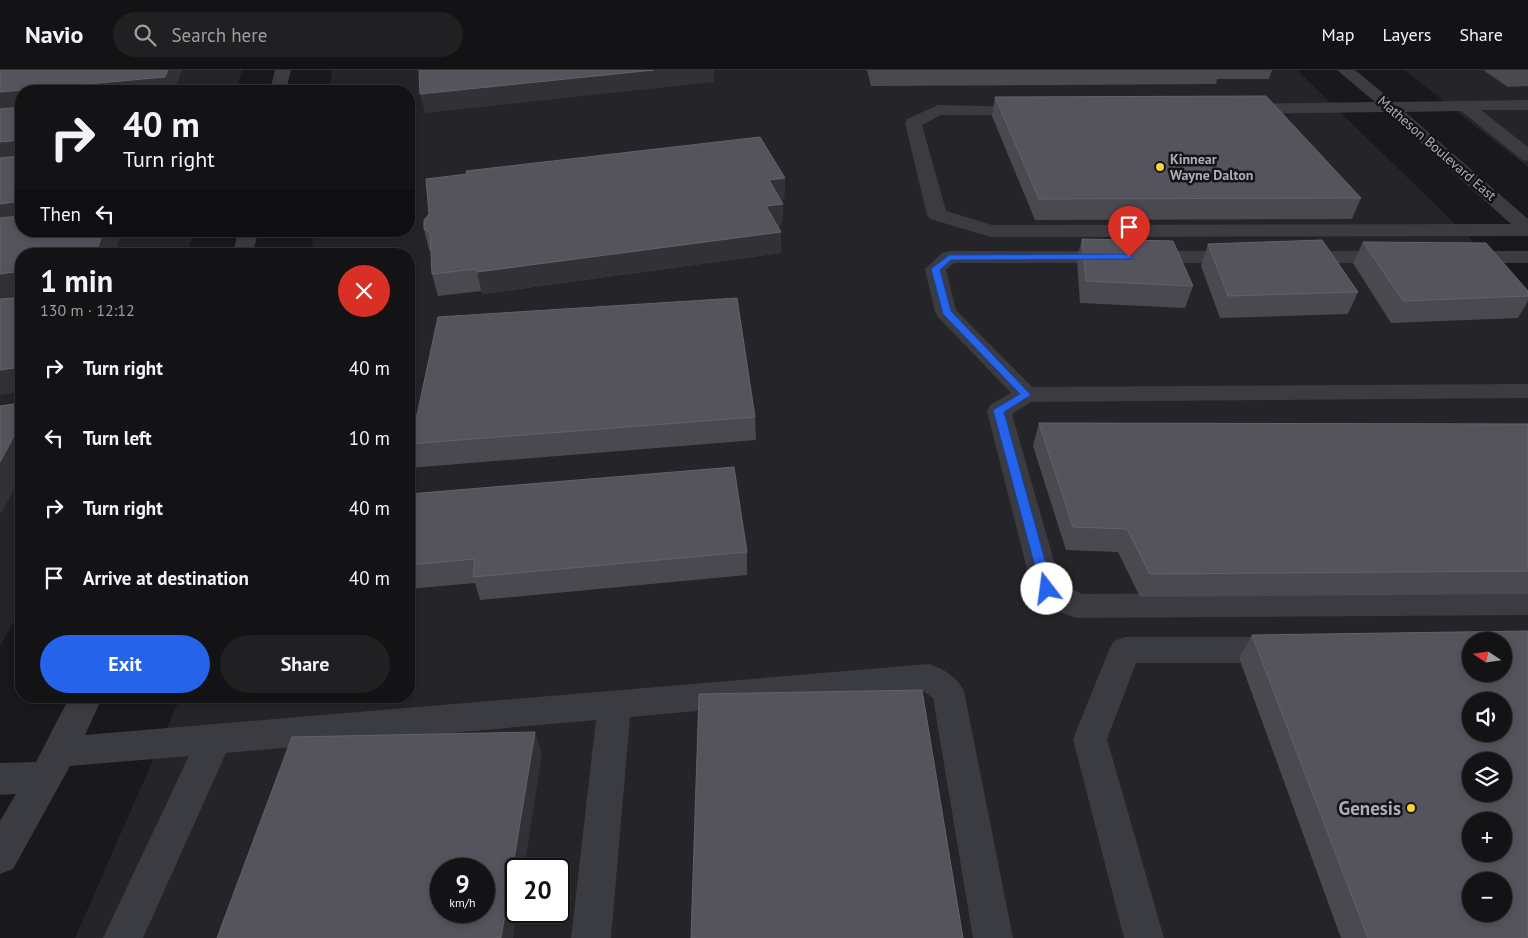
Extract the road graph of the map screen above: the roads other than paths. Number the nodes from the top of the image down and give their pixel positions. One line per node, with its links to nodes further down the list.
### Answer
1 (283, 70): 3 (street)
2 (1345, 70): 6 (street, Matheson Boulevard East)
3 (279, 85)
4 (1528, 105): 5 (street)
5 (1465, 106): 6 (street); 9 (street)
6 (1391, 108): 7 (street); 10 (street, Matheson Boulevard East)
7 (1224, 109)
8 (1046, 110): 10 (street)
9 (1528, 156)
10 (1528, 229)
11 (1528, 257): 13 (street)
12 (1528, 391): 13 (street)
13 (1026, 395): 14 (street)
14 (1528, 603)
15 (1313, 649): 25 (street)
16 (84, 703): 19 (street)
17 (614, 704): 18 (street); 23 (street); 24 (street)
18 (215, 738): 19 (street); 22 (street)
19 (53, 764): 20 (street); 21 (street)
20 (0, 779)
21 (0, 856)
22 (123, 938)
23 (591, 938)
24 (992, 938)
25 (1144, 938)

